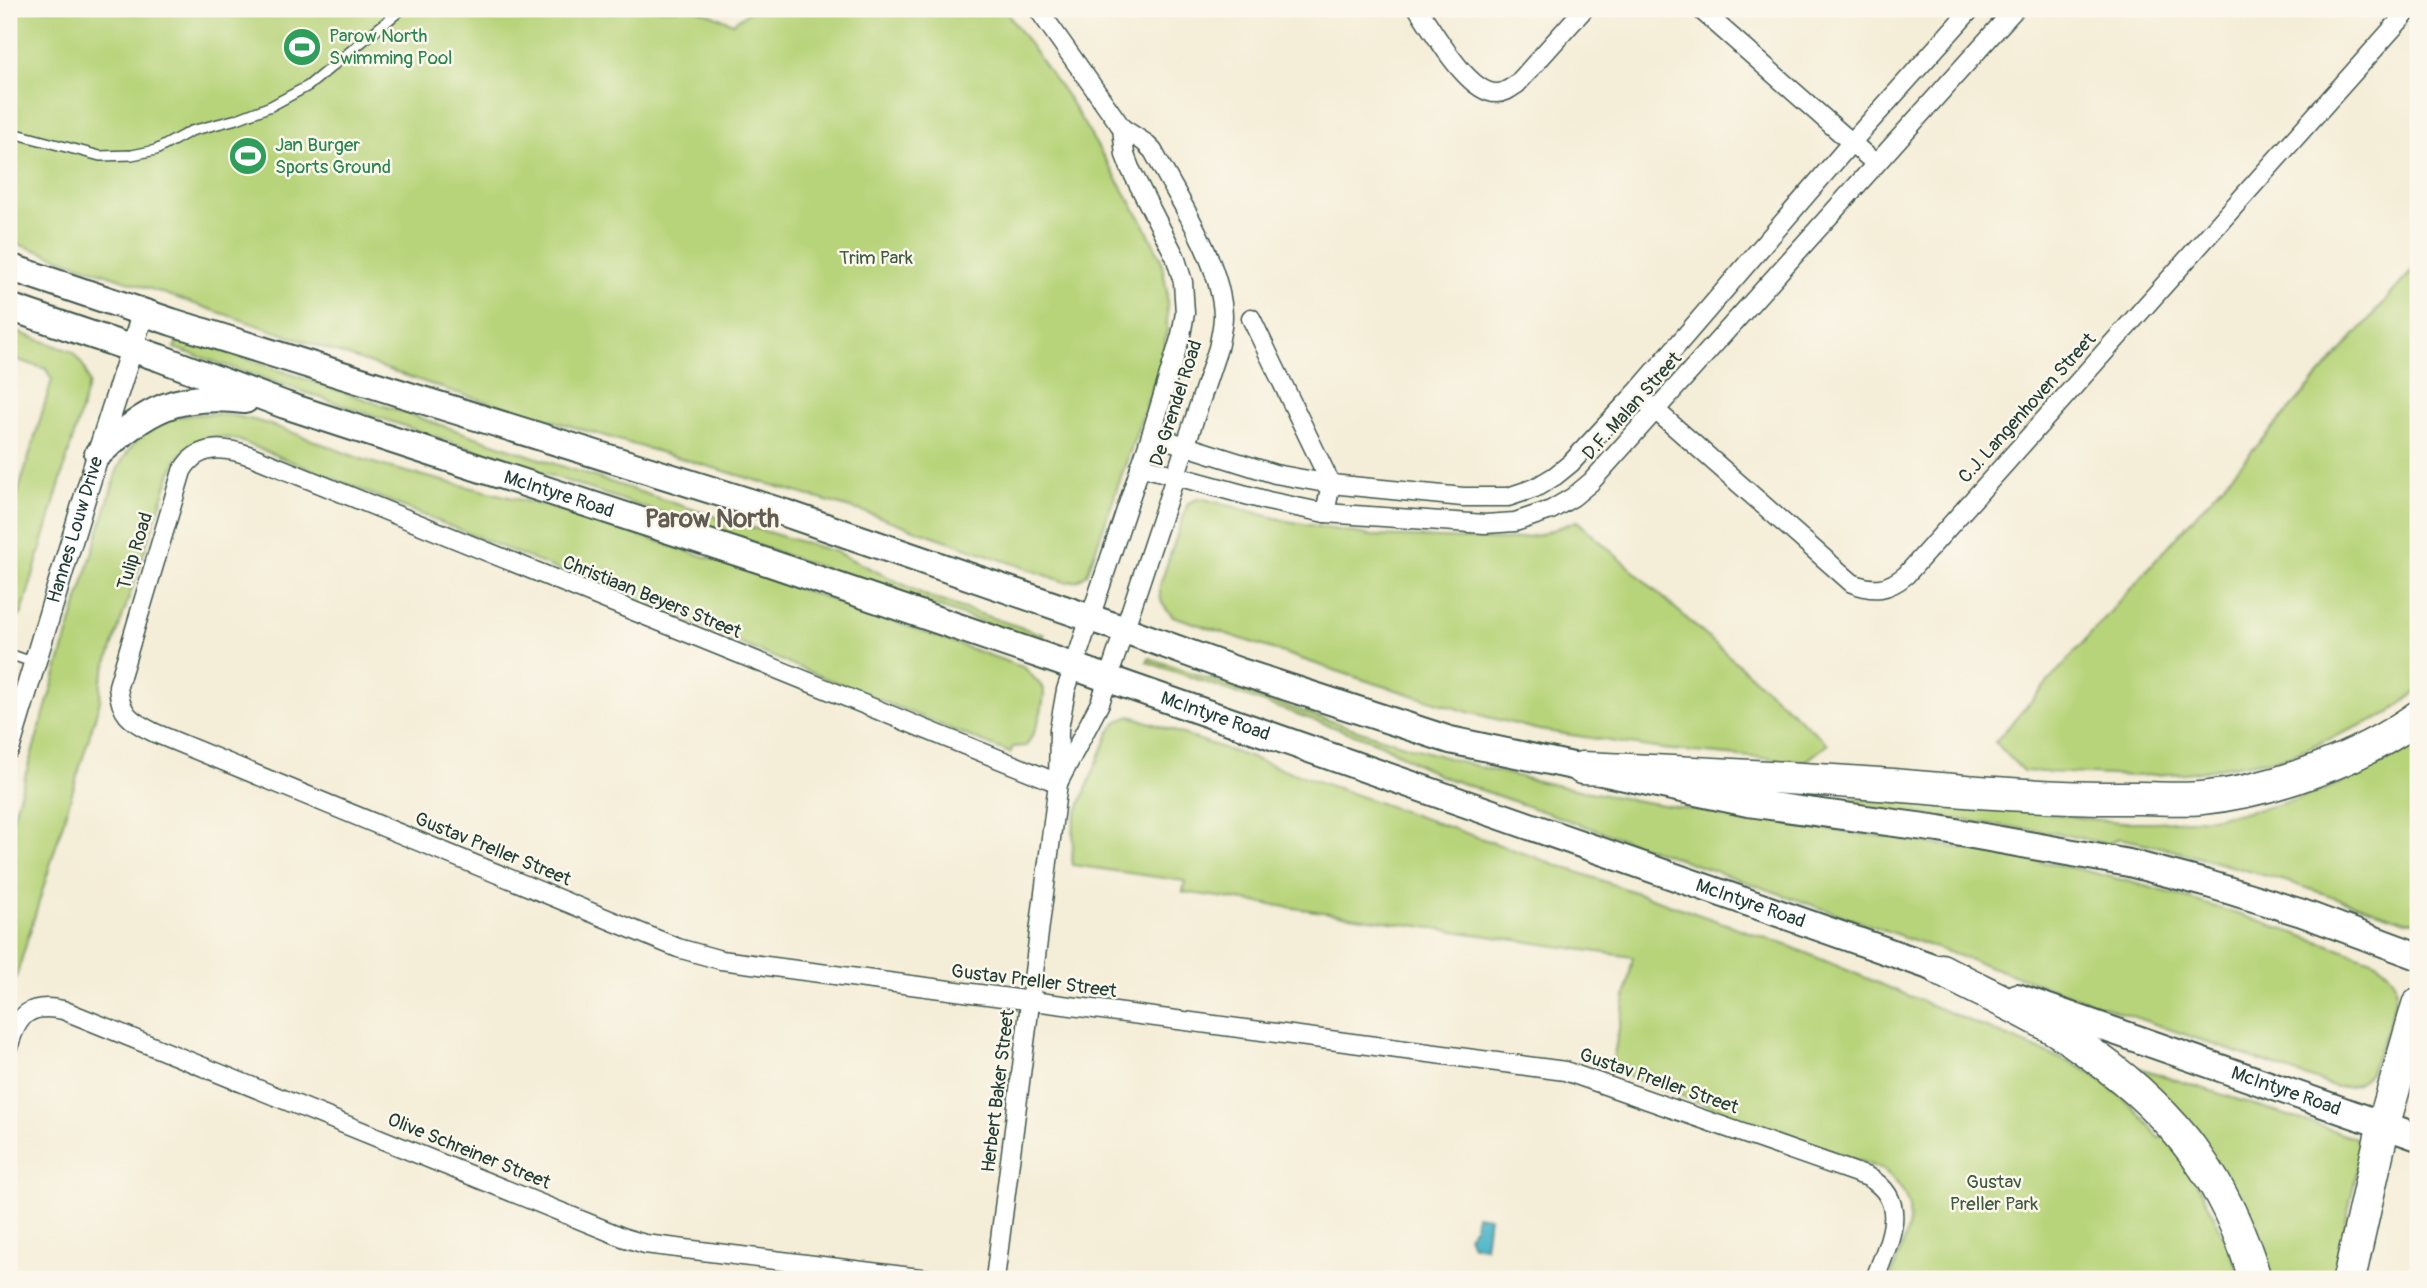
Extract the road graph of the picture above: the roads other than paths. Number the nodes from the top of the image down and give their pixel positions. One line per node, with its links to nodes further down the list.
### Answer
1 (402, 9): 10 (lane)
2 (1038, 9): 9 (street, De Grendel Road)
3 (1418, 9): 4 (street)
4 (1584, 9)
5 (1700, 9): 11 (street)
6 (1971, 9): 11 (street, D.F. Malan Street)
7 (2015, 9): 12 (street, D.F. Malan Street)
8 (2410, 9): 20 (street, C.J. Langenhoven Street)
9 (1122, 128): 21 (street, De Grendel Road); 22 (street, De Grendel Road)
10 (9, 132)
11 (1852, 144): 12 (street); 18 (street, D.F. Malan Street)
12 (1876, 164): 20 (street, D.F. Malan Street)
13 (9, 267): 15 (main road)
14 (9, 307): 17 (main road, McIntyre Road)
15 (143, 313): 17 (street, Hannes Louw Drive); 29 (main road)
16 (1251, 318): 27 (street)
17 (131, 349): 19 (main road, McIntyre Road); 24 (street, Hannes Louw Drive)
18 (1636, 393): 20 (street, C.J. Langenhoven Street); 27 (street, D.F. Malan Street)
19 (285, 405): 24 (main road); 33 (main road, McIntyre Road)
20 (1656, 411): 28 (street, D.F. Malan Street)
21 (1151, 435): 22 (street, D.F. Malan Street); 25 (street, De Grendel Road)
22 (1185, 446): 26 (street, De Grendel Road); 27 (street, D.F. Malan Street)
23 (230, 450): 35 (street, Tulip Road); 39 (street, Christiaan Beyers Street)
24 (98, 453): 32 (street, Hannes Louw Drive)
25 (1140, 466): 26 (street, D.F. Malan Street); 29 (street, De Grendel Road)
26 (1174, 477): 28 (street, D.F. Malan Street); 30 (street, De Grendel Road)
27 (1331, 484): 28 (street)
28 (1325, 513)
29 (1089, 618): 30 (main road); 33 (street, De Grendel Road)
30 (1125, 630): 34 (street, De Grendel Road); 38 (main road)
31 (9, 654): 32 (lane)
32 (34, 663): 37 (street, Hannes Louw Drive)
33 (1074, 666): 34 (main road, McIntyre Road); 39 (street, Herbert Baker Street)
34 (1108, 678): 39 (street, Herbert Baker Street); 41 (main road, McIntyre Road)
35 (119, 699): 42 (street, Gustav Preller Street)
36 (2418, 717): 38 (highway)
37 (9, 748)
38 (1582, 768): 40 (main road)
39 (1058, 783): 42 (street, Herbert Baker Street)
40 (2418, 956)
41 (1941, 970): 45 (main road, McIntyre Road); 50 (highway)
42 (1030, 1002): 48 (street, Herbert Baker Street); 49 (street, Gustav Preller Street)
43 (2418, 1005): 45 (highway)
44 (9, 1045): 47 (street, Olive Schreiner Street)
45 (2384, 1123): 46 (main road, McIntyre Road); 51 (highway)
46 (2418, 1137)
47 (928, 1279)
48 (995, 1279)
49 (1875, 1279)
50 (2255, 1279)
51 (2348, 1279)

